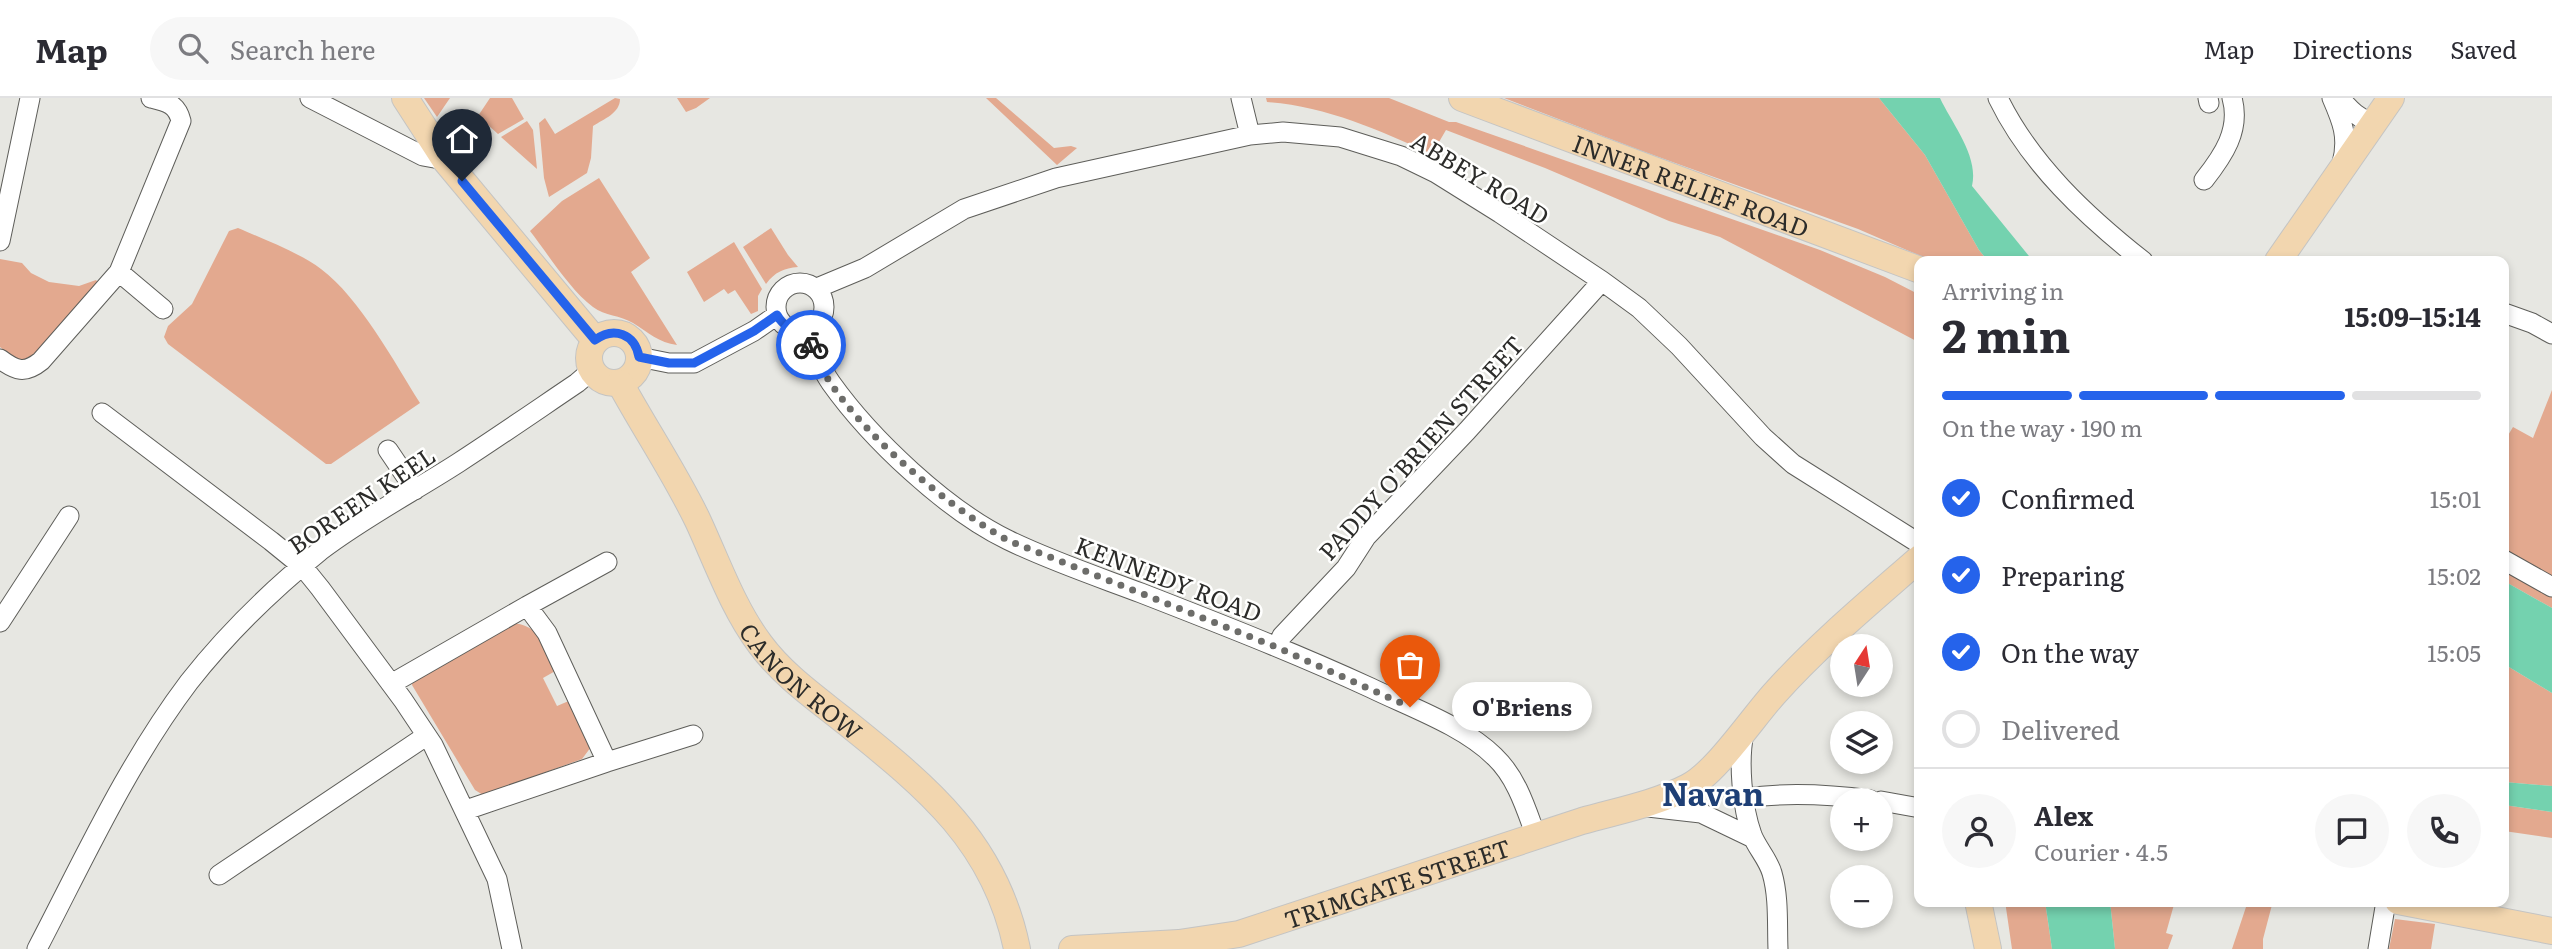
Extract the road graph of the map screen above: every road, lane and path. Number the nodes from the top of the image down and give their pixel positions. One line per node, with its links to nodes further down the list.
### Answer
1 (30, 98): 17 (street)
2 (151, 98): 21 (street)
3 (310, 98): 14 (street)
4 (405, 98): 14 (main road)
5 (1241, 98): 13 (street)
6 (1462, 98): 20 (main road, INNER RELIEF ROAD)
7 (1998, 98): 18 (street)
8 (2232, 98): 15 (street)
9 (2332, 98): 16 (street)
10 (2340, 98): 12 (street)
11 (2391, 98): 12 (main road)
12 (2374, 124): 16 (main road)
13 (1250, 135): 22 (street, ABBEY ROAD); 23 (street, ABBEY ROAD)
14 (445, 160): 29 (main road)
15 (2204, 180)
16 (2332, 186): 19 (main road)
17 (0, 241)
18 (2137, 256)
19 (2282, 256)
20 (1914, 268)
21 (119, 272): 24 (street); 31 (street)
22 (1602, 281): 38 (street, ABBEY ROAD); 46 (street, PADDY O'BRIEN STREET)
23 (817, 288): 25 (street); 27 (street)
24 (163, 309)
25 (777, 315): 27 (street); 30 (street)
26 (2509, 315): 28 (street)
27 (806, 331): 46 (street, KENNEDY ROAD)
28 (2552, 334)
29 (595, 340): 30 (main road); 32 (main road)
30 (639, 357): 33 (main road)
31 (0, 359)
32 (592, 371): 33 (main road); 36 (street, BOREEN KEEL)
33 (620, 383): 67 (main road, CANON ROW)
34 (102, 413): 42 (street)
35 (388, 450): 36 (street)
36 (415, 490): 42 (street, BOREEN KEEL)
37 (69, 516): 45 (street)
38 (1914, 540)
39 (607, 562): 44 (street)
40 (1914, 563): 48 (main road, TRIMGATE STREET)
41 (2509, 563): 43 (street)
42 (303, 567): 47 (street); 65 (street, BOREEN KEEL)
43 (2552, 587)
44 (527, 606): 47 (street); 51 (street)
45 (0, 622)
46 (1276, 647): 58 (street, KENNEDY ROAD)
47 (391, 684): 50 (street)
48 (1745, 729): 53 (street); 55 (main road, TRIMGATE STREET)
49 (693, 735): 51 (street)
50 (426, 736): 57 (street); 60 (street)
51 (607, 762): 57 (street)
52 (1830, 795): 53 (street)
53 (1745, 797): 59 (street)
54 (1893, 803): 56 (street)
55 (1634, 807): 58 (main road, TRIMGATE STREET); 59 (street)
56 (1914, 807)
57 (466, 810): 66 (street)
58 (1536, 836): 68 (main road, TRIMGATE STREET)
59 (1753, 838): 69 (street)
60 (219, 875)
61 (1979, 907): 70 (main road)
62 (2385, 907): 71 (street)
63 (2429, 907): 64 (main road)
64 (2552, 931)
65 (37, 949)
66 (512, 949)
67 (1017, 949)
68 (1072, 949)
69 (1778, 949)
70 (1988, 949)
71 (2378, 949)

